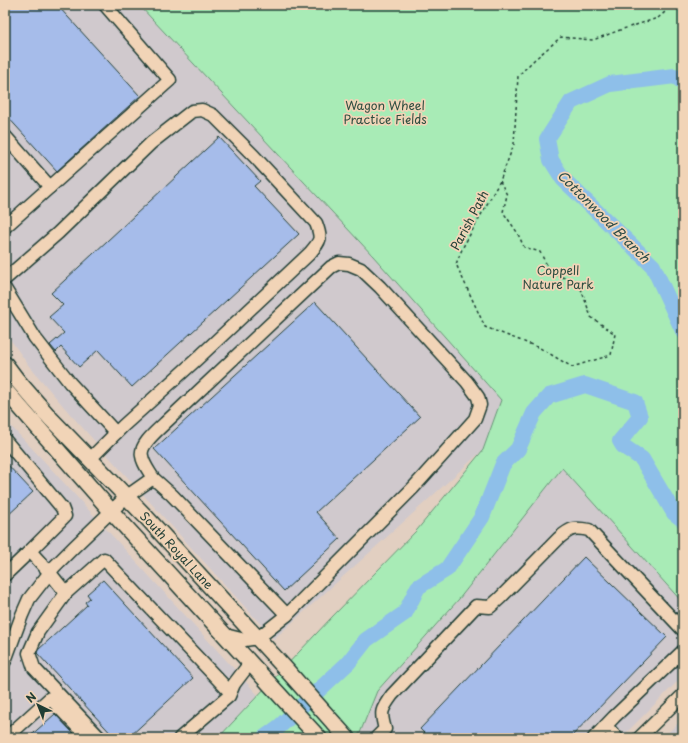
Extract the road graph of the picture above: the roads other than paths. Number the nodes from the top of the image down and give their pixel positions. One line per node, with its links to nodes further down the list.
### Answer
1 (105, 5): 3 (street)
2 (5, 136): 3 (street)
3 (50, 187): 4 (street)
4 (7, 221)
5 (5, 279): 9 (street)
6 (5, 289): 9 (street)
7 (5, 364): 11 (main road, South Royal Lane)
8 (5, 390): 14 (main road, South Royal Lane)
9 (116, 433): 11 (street)
10 (5, 440): 15 (street)
11 (90, 459): 13 (main road, South Royal Lane)
12 (154, 478): 13 (street); 19 (street); 19 (street)
13 (126, 497): 14 (street); 22 (main road, South Royal Lane)
14 (111, 511): 16 (street); 21 (main road, South Royal Lane)
15 (30, 551): 16 (street); 17 (street)
16 (50, 573): 18 (street); 24 (street)
17 (5, 575)
18 (66, 593): 26 (street); 32 (street)
19 (287, 615): 22 (street)
20 (683, 630): 29 (street)
21 (225, 635): 22 (street); 25 (main road, South Royal Lane)
22 (258, 638): 35 (main road, South Royal Lane)
23 (683, 651): 28 (street)
24 (5, 661)
25 (250, 663): 26 (street); 34 (main road, South Royal Lane)
26 (230, 692): 33 (street)
27 (683, 695): 39 (street)
28 (606, 726): 37 (street); 38 (street)
29 (389, 734): 36 (street)
30 (6, 738): 31 (street)
31 (88, 738)
32 (100, 738)
33 (180, 738)
34 (318, 738)
35 (347, 738)
36 (376, 738)
37 (594, 738)
38 (617, 738)
39 (639, 738)

